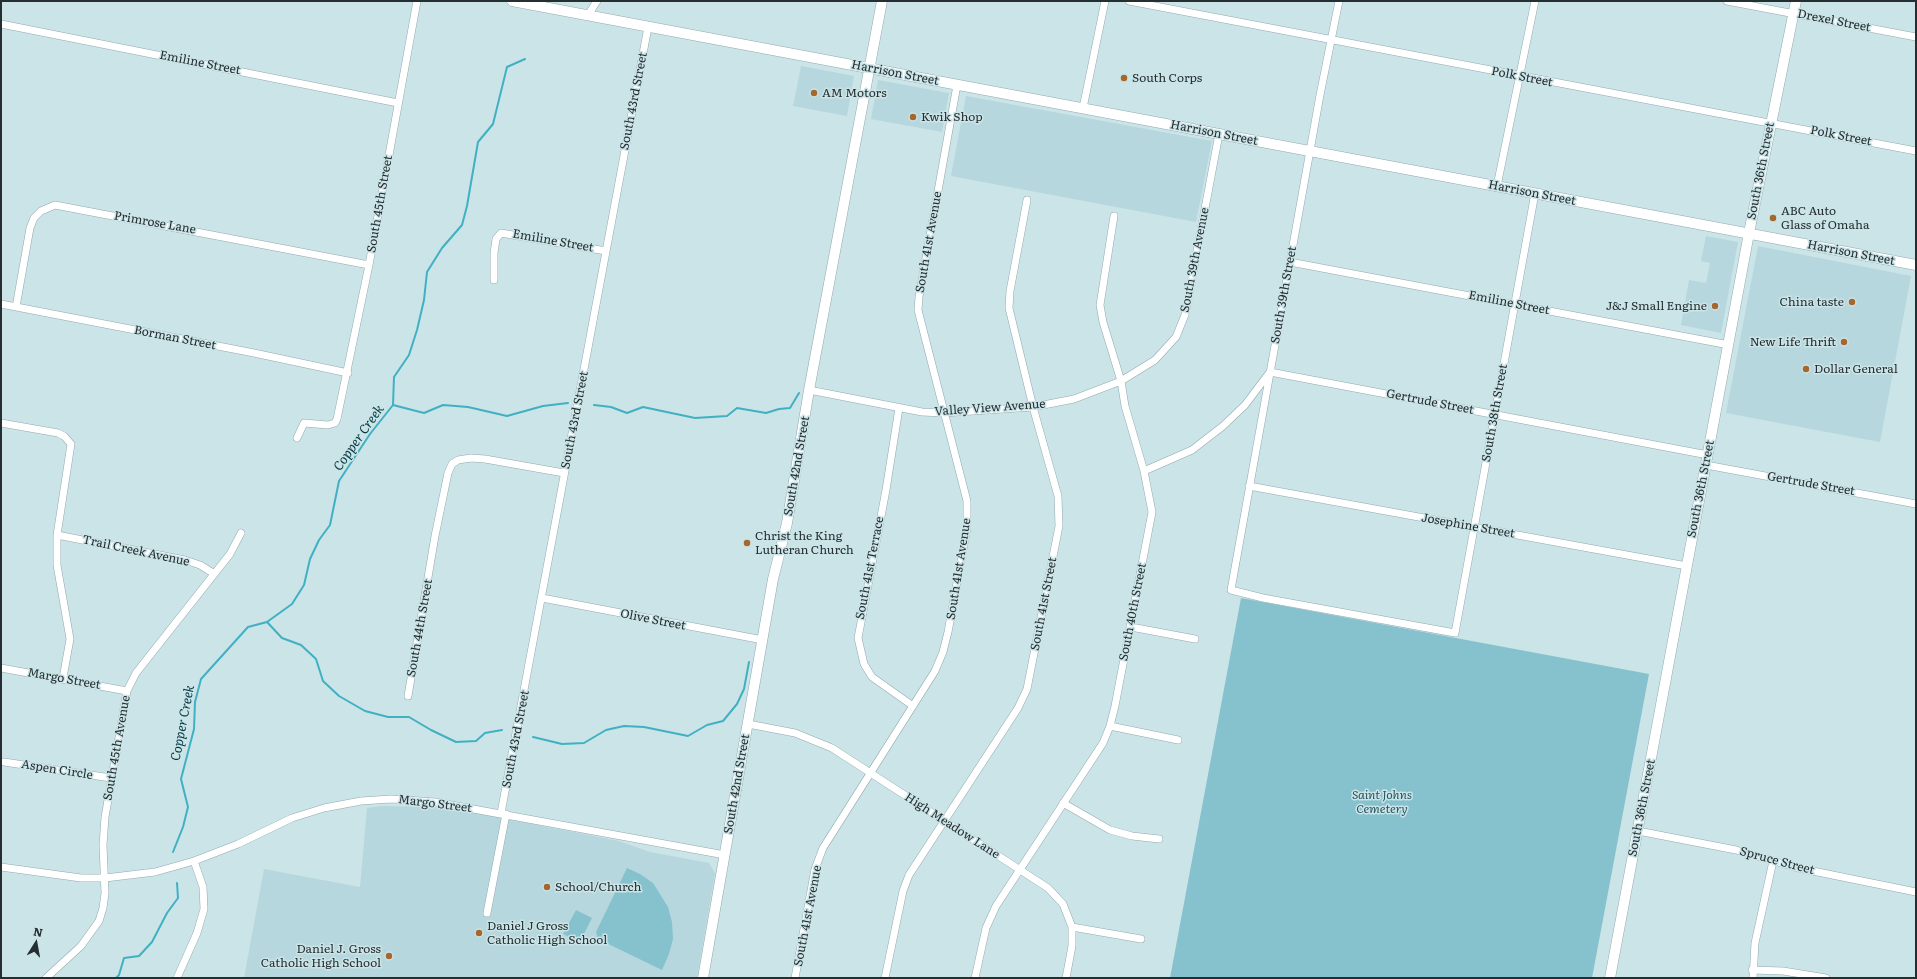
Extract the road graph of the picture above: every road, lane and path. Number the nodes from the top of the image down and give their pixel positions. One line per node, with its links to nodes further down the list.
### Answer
1 (417, 1): 20 (street, South 45th Street)
2 (512, 1): 12 (main road, Harrison Street)
3 (597, 1): 12 (street)
4 (882, 1): 17 (main road, South 42nd Street)
5 (1105, 1): 21 (street)
6 (1129, 1): 16 (street, Polk Street)
7 (1339, 1): 16 (street, South 39th Street)
8 (1535, 1): 18 (street)
9 (1728, 1): 11 (street, Drexel Street)
10 (1796, 1): 11 (main road, South 36th Street)
11 (1793, 13): 15 (street, Drexel Street); 22 (main road, South 36th Street)
12 (588, 15): 14 (main road, Harrison Street)
13 (1, 24): 20 (street, Emiline Street)
14 (648, 27): 17 (main road, Harrison Street); 31 (street, South 43rd Street)
15 (1916, 37)
16 (1331, 40): 18 (street, Polk Street); 24 (street, South 39th Street)
17 (870, 68): 19 (main road, Harrison Street); 43 (main road, South 42nd Street)
18 (1520, 76): 22 (street, Polk Street); 26 (street)
19 (957, 85): 21 (main road, Harrison Street); 46 (street, South 41st Avenue)
20 (398, 103): 33 (street, South 45th Street)
21 (1083, 108): 23 (main road, Harrison Street)
22 (1771, 123): 25 (street, Polk Street); 30 (main road, South 36th Street)
23 (1219, 134): 24 (main road, Harrison Street); 42 (street, South 39th Avenue)
24 (1310, 151): 26 (main road, Harrison Street); 32 (street, South 39th Street)
25 (1916, 151)
26 (1497, 186): 27 (main road, Harrison Street)
27 (1535, 193): 30 (main road, Harrison Street); 37 (street, South 38th Street)
28 (1027, 200): 44 (street, South 41st Street)
29 (1114, 216): 42 (street, South 40th Street)
30 (1749, 233): 34 (main road, Harrison Street); 39 (main road, South 36th Street)
31 (606, 251): 35 (street, Emiline Street); 52 (street, South 43rd Street)
32 (1290, 262): 37 (street, Emiline Street); 40 (street, South 39th Street)
33 (369, 265): 38 (street, Primrose Lane); 41 (street, South 45th Street)
34 (1916, 265)
35 (494, 280)
36 (1, 304): 38 (street, Borman Street)
37 (1514, 304): 39 (street, Emiline Street); 47 (street, South 38th Street)
38 (16, 307): 41 (street, Borman Street)
39 (1729, 345): 50 (main road, South 36th Street)
40 (1270, 372): 47 (street, Gertrude Street); 51 (street); 53 (street, South 39th Street)
41 (348, 373): 49 (street, South 45th Street)
42 (1121, 381): 44 (street, Valley View Avenue); 51 (street, South 40th Street)
43 (809, 390): 45 (street, Valley View Avenue); 64 (main road, South 42nd Street)
44 (1033, 407): 46 (street, Valley View Avenue); 78 (street, South 41st Street)
45 (899, 408): 46 (street, Valley View Avenue); 69 (street, South 41st Terrace)
46 (943, 412): 69 (street, South 41st Avenue)
47 (1495, 415): 50 (street, Gertrude Street); 55 (street, South 38th Street)
48 (1, 423): 57 (street)
49 (298, 438)
50 (1707, 460): 54 (street, Gertrude Street); 58 (main road, South 36th Street)
51 (1144, 471): 61 (street, South 40th Street)
52 (564, 473): 60 (street, South 43rd Street); 68 (street, South 44th Street)
53 (1249, 486): 55 (street, Josephine Street); 62 (street, South 39th Street)
54 (1916, 504)
55 (1474, 527): 58 (street, Josephine Street); 62 (street, South 38th Street)
56 (241, 533): 59 (street, South 45th Avenue)
57 (56, 535): 59 (street, Trail Creek Avenue); 66 (street)
58 (1687, 566): 79 (main road, South 36th Street)
59 (213, 574): 67 (street, South 45th Avenue)
60 (542, 598): 64 (street, Olive Street); 77 (street, South 43rd Street)
61 (1131, 627): 63 (street); 71 (street, South 40th Street)
62 (1455, 633)
63 (1195, 639)
64 (763, 640): 70 (main road, South 42nd Street)
65 (1, 668): 66 (street, Margo Street)
66 (63, 678): 67 (street, Margo Street)
67 (127, 691): 75 (street, South 45th Avenue)
68 (408, 696)
69 (913, 706): 74 (street, South 41st Avenue)
70 (748, 724): 74 (street, High Meadow Lane); 81 (main road, South 42nd Street)
71 (1110, 726): 72 (street); 76 (street, South 40th Street)
72 (1178, 740)
73 (4, 762): 75 (street, Aspen Circle)
74 (870, 773): 78 (street, High Meadow Lane); 95 (street, South 41st Avenue)
75 (110, 778): 86 (street, South 45th Avenue)
76 (1062, 802): 80 (street); 85 (street, South 40th Street)
77 (504, 814): 81 (street, Margo Street); 82 (street, Margo Street); 88 (street, South 43rd Street)
78 (945, 821): 85 (street, High Meadow Lane); 96 (street, South 41st Street)
79 (1638, 831): 83 (street, Spruce Street); 99 (main road, South 36th Street)
80 (1159, 839)
81 (725, 855): 94 (main road, South 42nd Street)
82 (194, 861): 86 (street, Margo Street); 93 (street)
83 (1773, 861): 87 (street, Spruce Street); 91 (street)
84 (1, 867): 86 (street, Margo Street)
85 (1019, 870): 89 (street, High Meadow Lane); 97 (street, South 40th Street)
86 (105, 878): 92 (street, South 45th Avenue)
87 (1916, 892)
88 (487, 913)
89 (1072, 927): 90 (street); 98 (street)
90 (1141, 939)
91 (1752, 970): 100 (street); 101 (street)
92 (46, 978)
93 (177, 978)
94 (703, 978)
95 (795, 978)
96 (885, 978)
97 (975, 978)
98 (1066, 978)
99 (1610, 978)
100 (1752, 978)
101 (1826, 978)

